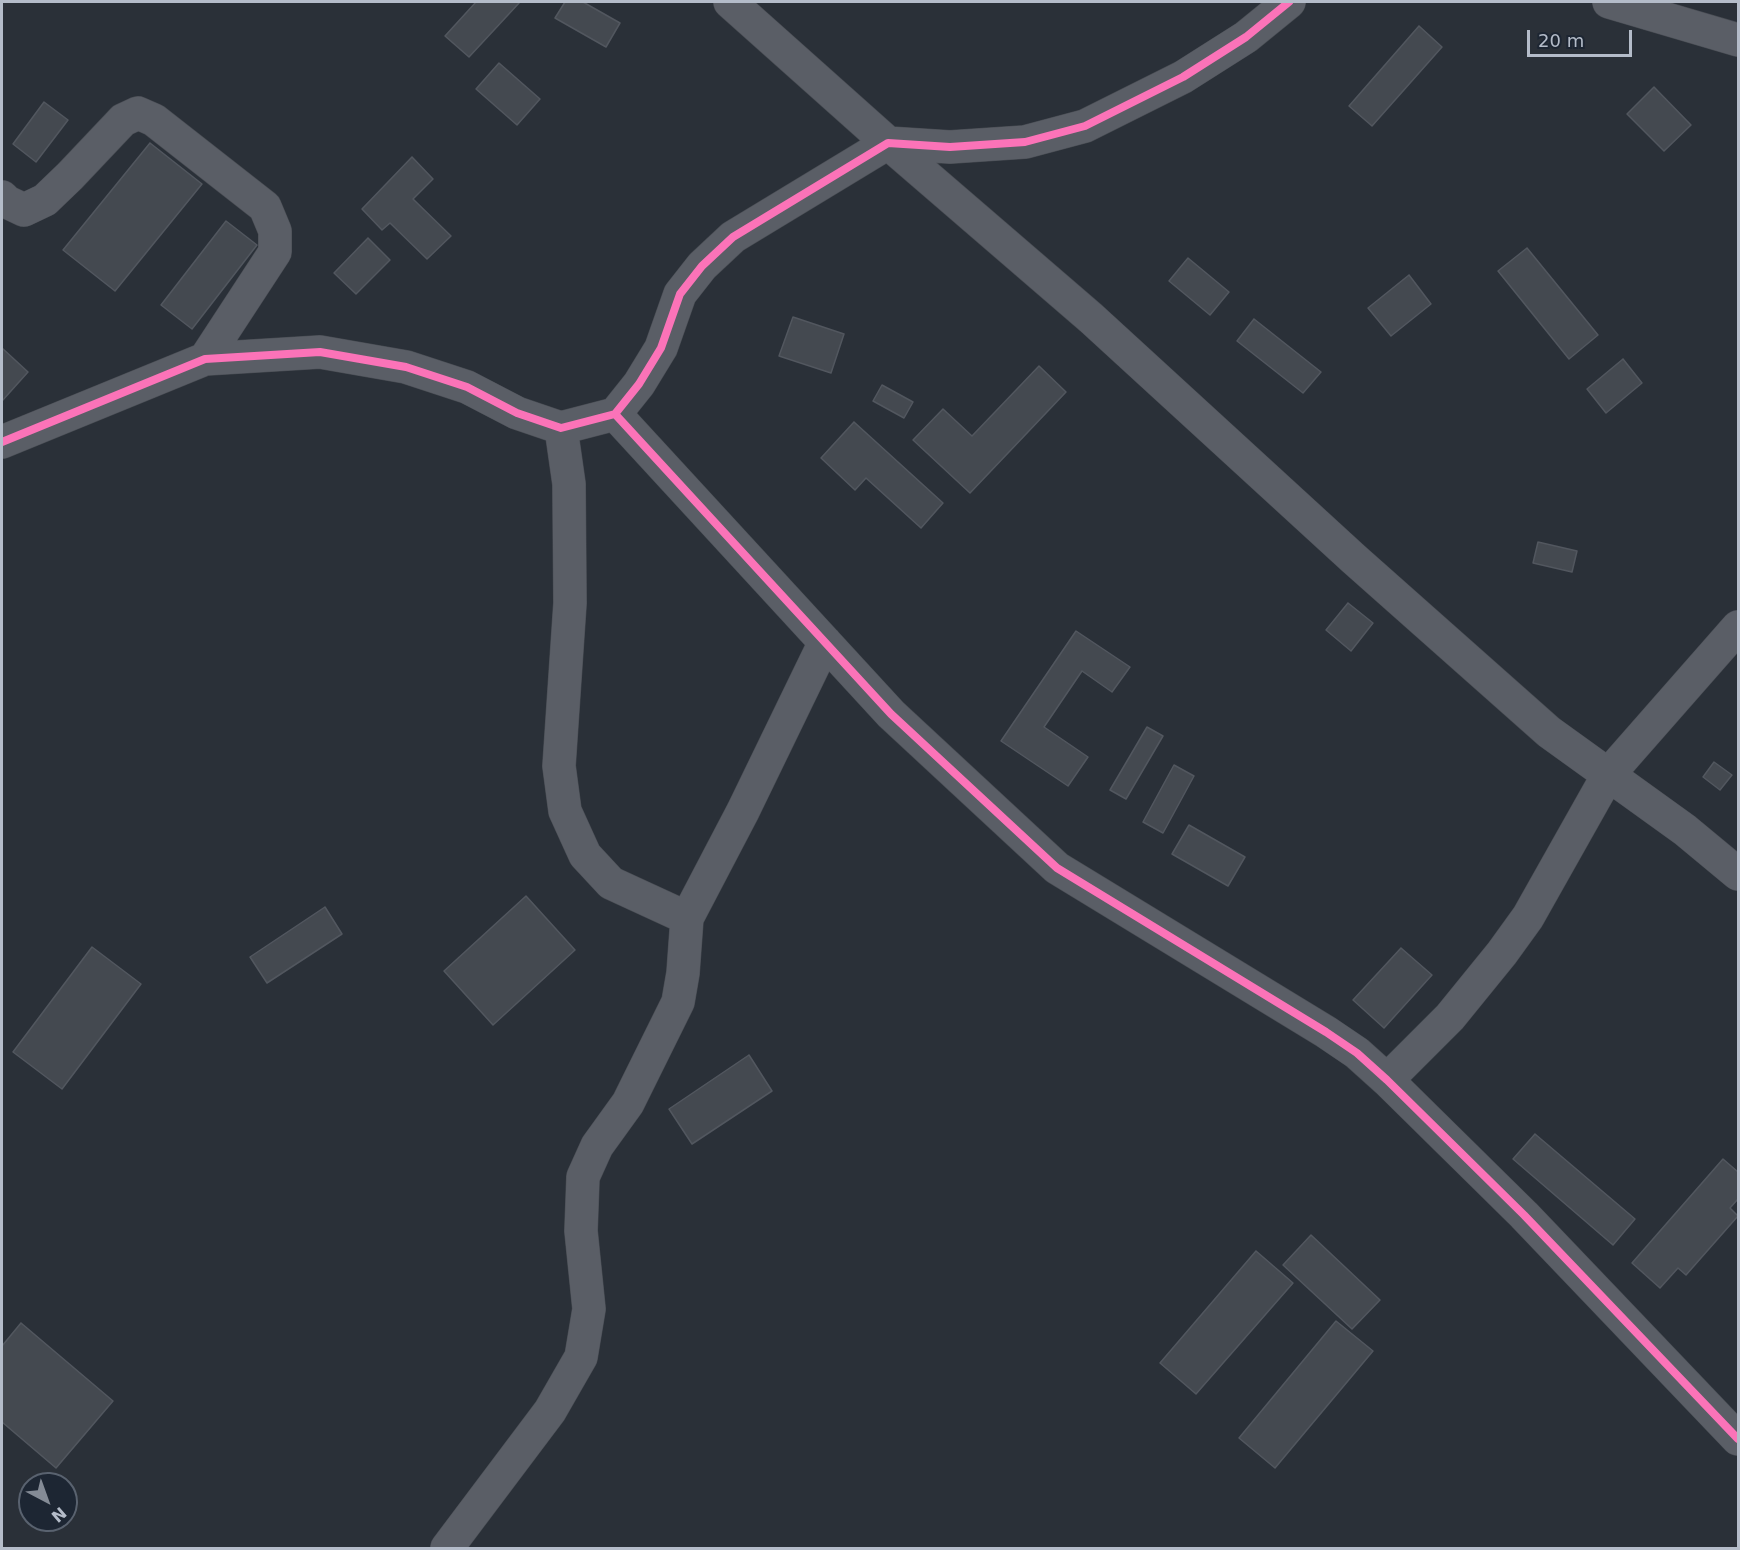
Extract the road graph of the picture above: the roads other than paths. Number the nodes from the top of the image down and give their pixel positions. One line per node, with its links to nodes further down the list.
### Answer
1 (730, 2): 5 (street)
2 (1289, 2): 5 (street)
3 (1609, 2): 4 (street)
4 (1738, 40)
5 (888, 143): 8 (street); 13 (street)
6 (2, 197): 7 (street)
7 (205, 359): 9 (street); 10 (street)
8 (615, 414): 9 (street); 12 (street)
9 (561, 428): 15 (street)
10 (2, 442)
11 (1738, 627): 13 (street)
12 (825, 642): 15 (street); 16 (street)
13 (1608, 775): 14 (street); 16 (street)
14 (1738, 874)
15 (687, 918): 18 (street)
16 (1387, 1080): 17 (street)
17 (1738, 1439)
18 (447, 1548)

